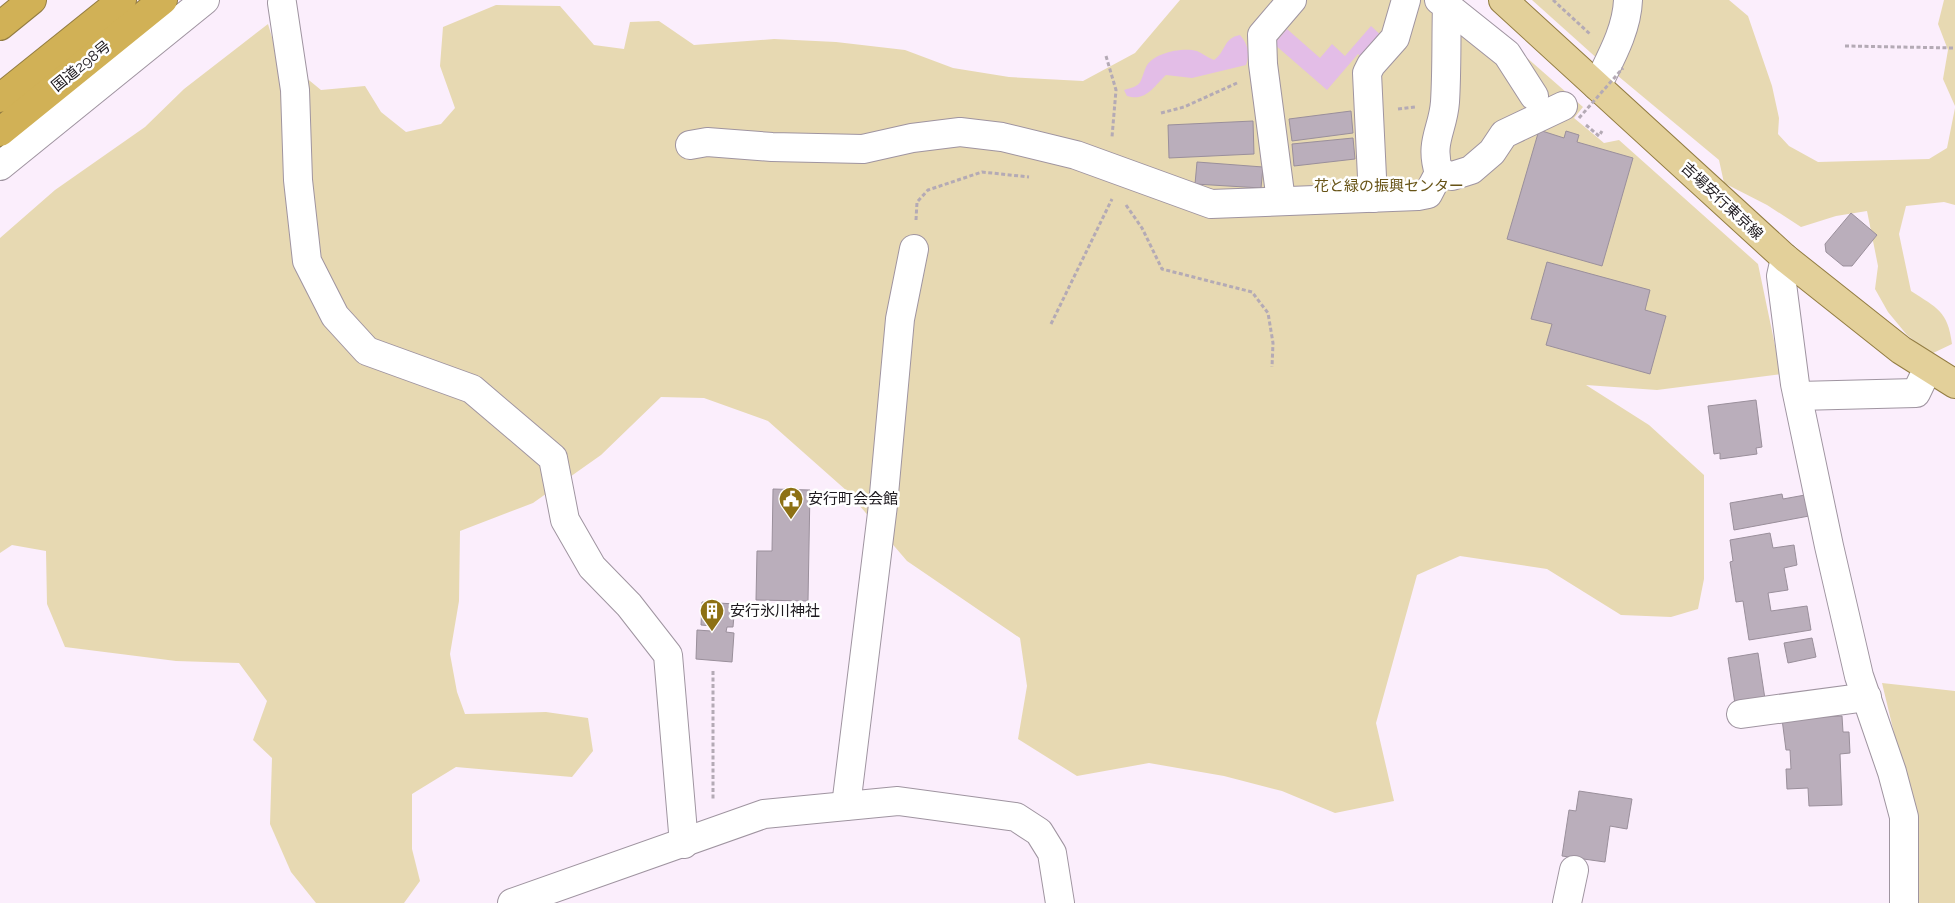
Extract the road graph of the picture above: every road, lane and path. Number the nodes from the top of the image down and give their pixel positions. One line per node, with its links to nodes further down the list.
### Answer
1 (32, 0): 12 (highway)
2 (122, 0): 20 (highway)
3 (163, 0): 26 (highway, 国道298号)
4 (205, 0): 28 (street)
5 (1292, 0): 17 (street)
6 (1406, 0): 22 (street)
7 (1503, 0): 18 (main road, 吉場安行東京線)
8 (1553, 0): 16 (path)
9 (1628, 0): 16 (street)
10 (283, 1): 46 (street)
11 (1443, 3): 19 (street); 21 (street)
12 (0, 26)
13 (1845, 46): 14 (path)
14 (1955, 48)
15 (1106, 56): 30 (path)
16 (1618, 61): 18 (street); 23 (path, bridge)
17 (1264, 78): 24 (path); 33 (street)
18 (1597, 86): 35 (main road, 吉場安行東京線)
19 (1534, 96)
20 (0, 98)
21 (1445, 104): 22 (path); 29 (street)
22 (1369, 111): 32 (street)
23 (1571, 112): 25 (path); 29 (street)
24 (1161, 113)
25 (1596, 125)
26 (0, 132)
27 (690, 145): 30 (street)
28 (0, 166)
29 (1439, 173): 32 (street)
30 (1114, 176): 33 (street); 36 (path); 37 (path)
31 (1038, 178): 34 (path)
32 (1373, 198): 33 (street)
33 (1281, 201)
34 (914, 249): 44 (street)
35 (1785, 258): 38 (main road, 吉場安行東京線); 40 (street)
36 (1051, 324)
37 (1272, 367)
38 (1928, 368): 39 (main road, 吉場安行東京線); 40 (street)
39 (1955, 384)
40 (1798, 396): 42 (street)
41 (713, 671): 45 (path)
42 (1867, 697): 43 (street); 51 (street)
43 (1741, 714)
44 (846, 806): 45 (street); 49 (street)
45 (713, 832): 46 (street)
46 (684, 844): 48 (street)
47 (1574, 870): 50 (street)
48 (512, 903)
49 (1060, 903)
50 (1566, 903)
51 (1904, 903)

